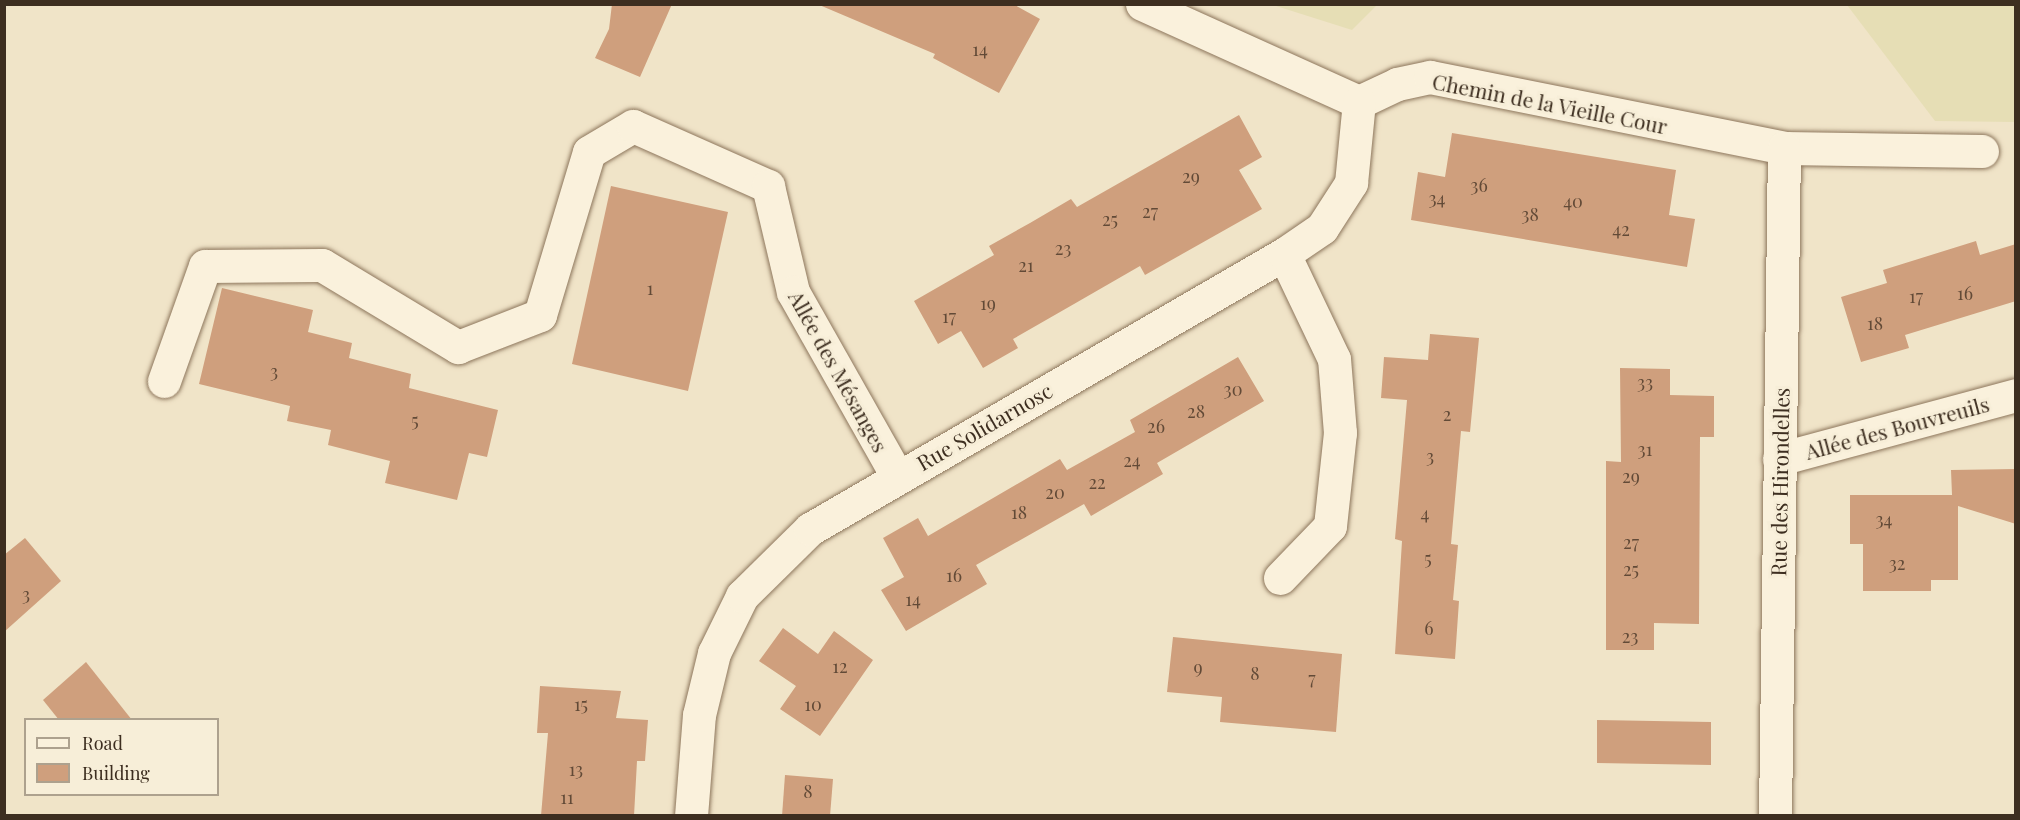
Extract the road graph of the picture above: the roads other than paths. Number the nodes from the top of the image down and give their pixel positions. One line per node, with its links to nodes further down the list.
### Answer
1 (1142, 4): 2 (street)
2 (1359, 102): 3 (street, Chemin de la Vieille Cour); 5 (street, Rue Solidarnosc)
3 (1784, 148): 4 (street, Chemin de la Vieille Cour); 8 (street, Rue des Hirondelles)
4 (1982, 151)
5 (1284, 255): 9 (street, Rue Solidarnosc); 10 (street)
6 (164, 381): 9 (street, Allée des Mésanges)
7 (2016, 395): 8 (street, Allée des Bouvreuils)
8 (1779, 459): 12 (street, Rue des Hirondelles)
9 (897, 476): 11 (street, Rue Solidarnosc)
10 (1280, 578)
11 (691, 816)
12 (1775, 816)

